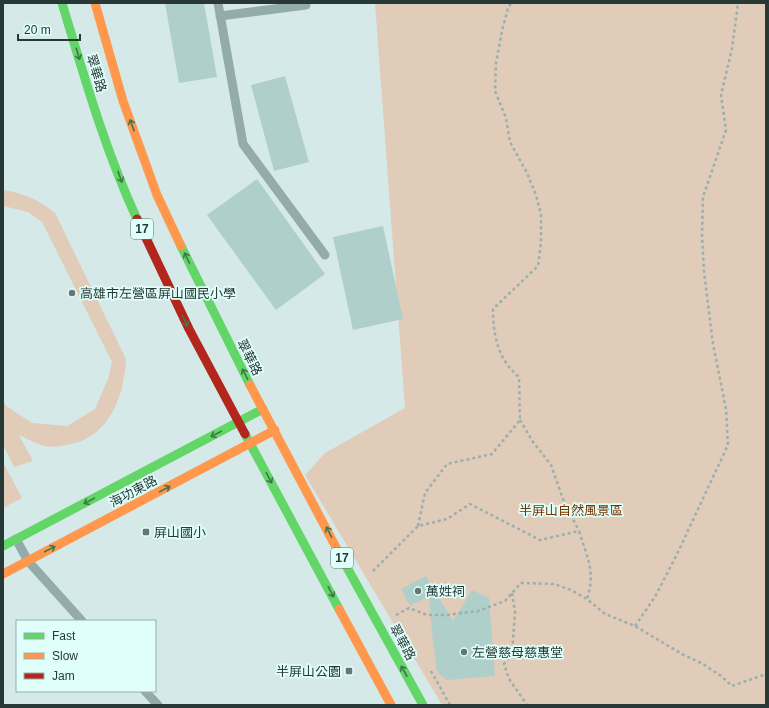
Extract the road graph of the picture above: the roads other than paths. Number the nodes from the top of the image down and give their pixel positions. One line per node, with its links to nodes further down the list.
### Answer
1 (62, 3): 8 (main road, 翠華路 / 17, one-way to 8)
2 (95, 3): 7 (main road, 翠華路 / 17, one-way to 2)
3 (218, 3): 5 (lane)
4 (306, 3): 5 (lane)
5 (220, 16): 6 (lane)
6 (325, 255)
7 (263, 409): 8 (main road, 海功東路); 9 (main road, 翠華路 / 17)
8 (239, 422): 10 (main road, 翠華路 / 17); 11 (main road, 海功東路, one-way to 11)
9 (274, 430): 10 (main road, 海功東路); 19 (main road, 翠華路 / 17, one-way to 9)
10 (251, 443): 13 (main road, 海功東路, one-way to 10); 18 (main road, 翠華路 / 17, one-way to 18)
11 (16, 540): 12 (main road, 海功東路); 13 (lane)
12 (3, 546)
13 (28, 560): 14 (main road, 海功東路); 15 (lane)
14 (3, 574)
15 (81, 620)
16 (146, 692): 17 (lane)
17 (158, 705)
18 (391, 705)
19 (423, 705)

